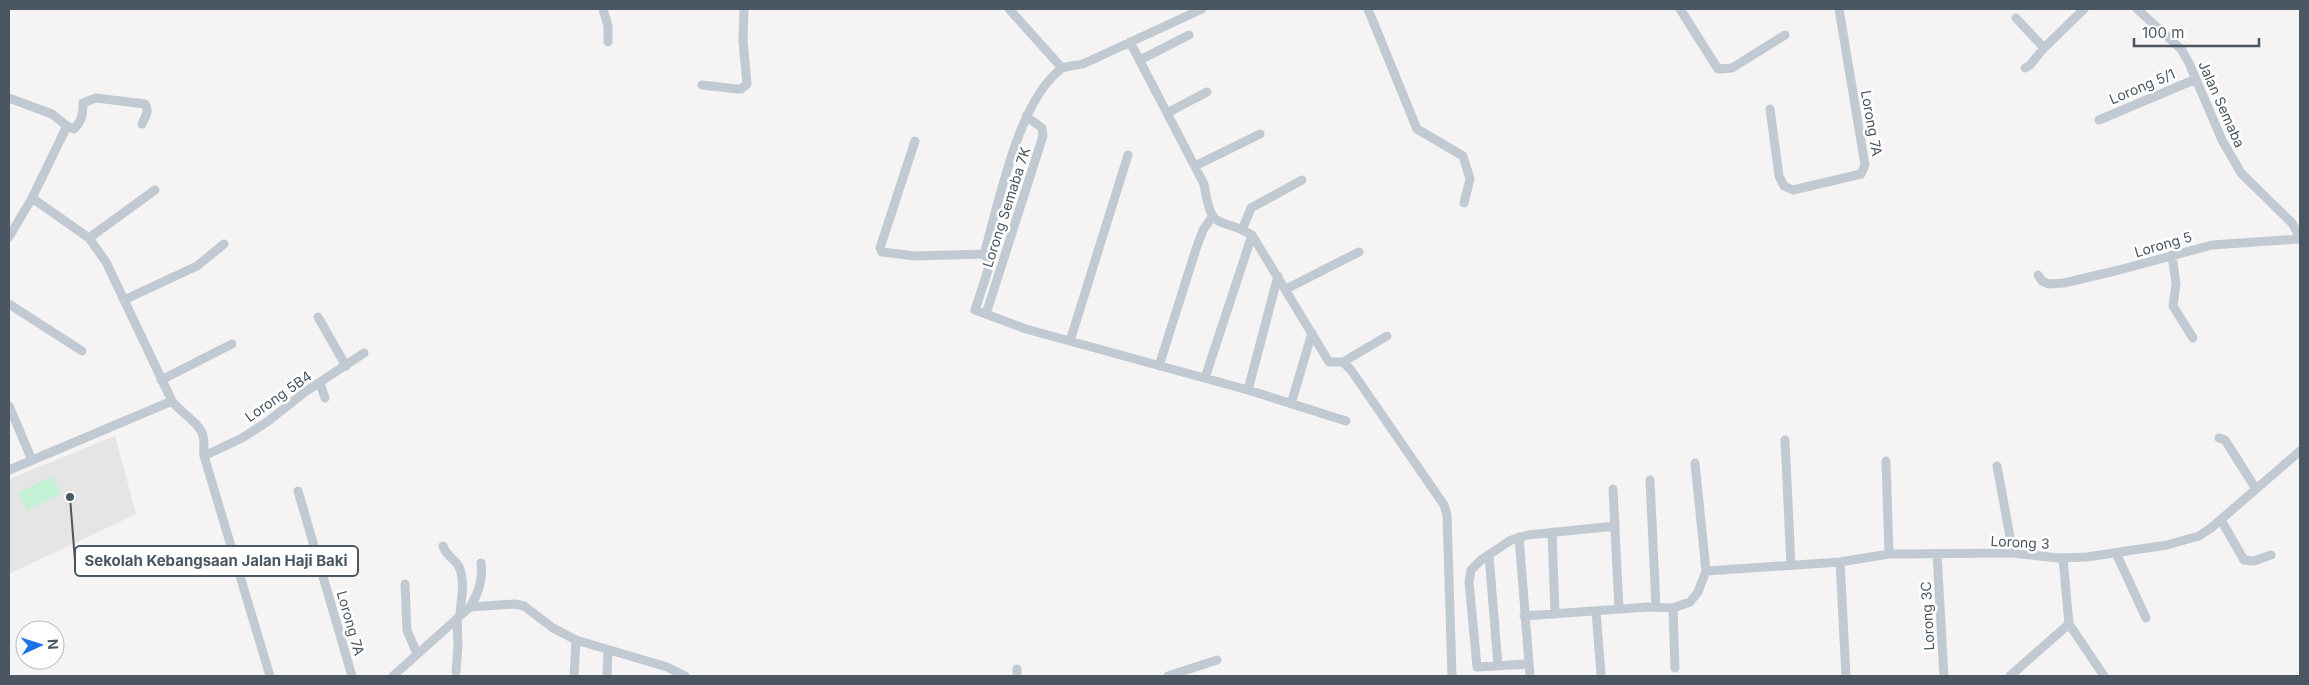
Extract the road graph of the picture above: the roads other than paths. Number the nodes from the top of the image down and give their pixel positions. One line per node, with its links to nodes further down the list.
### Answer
1 (603, 9): 13 (street)
2 (744, 9): 20 (street)
3 (1009, 9): 17 (street)
4 (1202, 9): 14 (street)
5 (1368, 9): 36 (street)
6 (1680, 9): 12 (street)
7 (1838, 9): 23 (street, Lorong 7A)
8 (2084, 9): 15 (street)
9 (2137, 9): 19 (street, Jalan Semaba)
10 (2016, 18): 15 (street)
11 (1188, 35): 16 (street)
12 (1785, 35)
13 (608, 42)
14 (1130, 42): 16 (street); 17 (street)
15 (2044, 48): 18 (street)
16 (1140, 60): 24 (street)
17 (1062, 68): 25 (street)
18 (2025, 68)
19 (2196, 78): 26 (street, Lorong 5/1); 43 (street, Jalan Semaba)
20 (702, 85)
21 (1207, 92): 24 (street)
22 (9, 98): 28 (street)
23 (1770, 109)
24 (1167, 113): 32 (street)
25 (1026, 116): 46 (street); 53 (street, Lorong Semaba 7K)
26 (2099, 120)
27 (142, 124): 28 (street)
28 (67, 126): 35 (street)
29 (1260, 134): 32 (street)
30 (915, 142): 46 (street)
31 (1128, 155): 58 (street)
32 (1195, 166): 37 (street)
33 (1302, 180): 39 (street)
34 (155, 190): 42 (street)
35 (32, 198): 38 (street); 42 (street)
36 (1464, 203)
37 (1212, 217): 39 (street); 64 (street)
38 (12, 225): 41 (street)
39 (1242, 230): 40 (street)
40 (1252, 235): 49 (street); 65 (street)
41 (9, 237)
42 (89, 238): 51 (street)
43 (2300, 238): 47 (street, Lorong 5)
44 (224, 244): 51 (street)
45 (1359, 252): 50 (street)
46 (984, 254): 53 (street)
47 (2172, 255): 48 (street, Lorong 5); 57 (street)
48 (2038, 275)
49 (1278, 276): 50 (street); 68 (street)
50 (1286, 289): 55 (street)
51 (124, 300): 66 (street)
52 (9, 304): 60 (street)
53 (986, 314): 58 (street)
54 (318, 318): 63 (street)
55 (1312, 333): 62 (street); 71 (street)
56 (1387, 336): 62 (street)
57 (2193, 338)
58 (1070, 340): 64 (street)
59 (232, 344): 66 (street)
60 (82, 351)
61 (364, 353): 63 (street, Lorong 5B4)
62 (1343, 362): 132 (street)
63 (346, 366): 67 (street, Lorong 5B4)
64 (1159, 366): 65 (street)
65 (1204, 378): 68 (street)
66 (161, 380): 70 (street)
67 (320, 383): 69 (street); 77 (street, Lorong 5B4)
68 (1248, 390): 71 (street)
69 (325, 398)
70 (172, 401): 77 (street); 78 (street)
71 (1291, 404): 73 (street)
72 (9, 406): 78 (street)
73 (1346, 421)
74 (2219, 438): 85 (street)
75 (1785, 440): 103 (street)
76 (2300, 451): 85 (street, Lorong 3)
77 (204, 456): 100 (street)
78 (32, 460): 82 (street)
79 (1886, 461): 93 (street)
80 (1695, 464): 104 (street)
81 (1997, 466): 95 (street)
82 (9, 470)
83 (1650, 480): 107 (street)
84 (1613, 489): 88 (street)
85 (2256, 489): 87 (street, Lorong 3)
86 (298, 491): 126 (street, Lorong 7A)
87 (2221, 520): 92 (street, Lorong 3); 96 (street)
88 (1615, 526): 89 (street); 109 (street)
89 (1552, 532): 90 (street); 111 (street)
90 (1519, 537): 97 (street); 113 (street)
91 (443, 546): 112 (street)
92 (2116, 553): 99 (street, Lorong 3); 114 (street)
93 (1889, 554): 94 (street, Lorong 3); 101 (street, Lorong 3)
94 (1937, 554): 95 (street, Lorong 3); 135 (street, Lorong 3C)
95 (2013, 554): 99 (street, Lorong 3)
96 (2271, 554)
97 (1489, 555): 121 (street); 121 (street)
98 (95, 557): 100 (street)
99 (2064, 558): 115 (street)
100 (235, 562): 125 (street)
101 (1840, 562): 103 (street, Lorong 3); 134 (street)
102 (481, 563): 106 (street)
103 (1791, 565): 104 (street, Lorong 3)
104 (1706, 571): 108 (street)
105 (405, 584): 118 (street)
106 (470, 607): 112 (street); 116 (street)
107 (1656, 607): 108 (street); 109 (street)
108 (1673, 608): 122 (street)
109 (1619, 609): 110 (street)
110 (1596, 611): 111 (street); 124 (street)
111 (1555, 614): 113 (street)
112 (458, 616): 118 (street); 123 (street)
113 (1524, 616): 120 (street)
114 (2146, 618)
115 (2068, 624): 136 (street); 137 (street)
116 (576, 640): 117 (street); 128 (street)
117 (608, 651): 129 (street); 130 (street)
118 (417, 654): 127 (street)
119 (1217, 660): 131 (street)
120 (1528, 664): 121 (street); 133 (street)
121 (1498, 666)
122 (1675, 668)
123 (456, 672)
124 (1601, 675)
125 (270, 676)
126 (352, 676)
127 (393, 676)
128 (574, 676)
129 (607, 676)
130 (685, 676)
131 (1168, 676)
132 (1452, 676)
133 (1530, 676)
134 (1846, 676)
135 (1944, 676)
136 (2010, 676)
137 (2104, 676)

